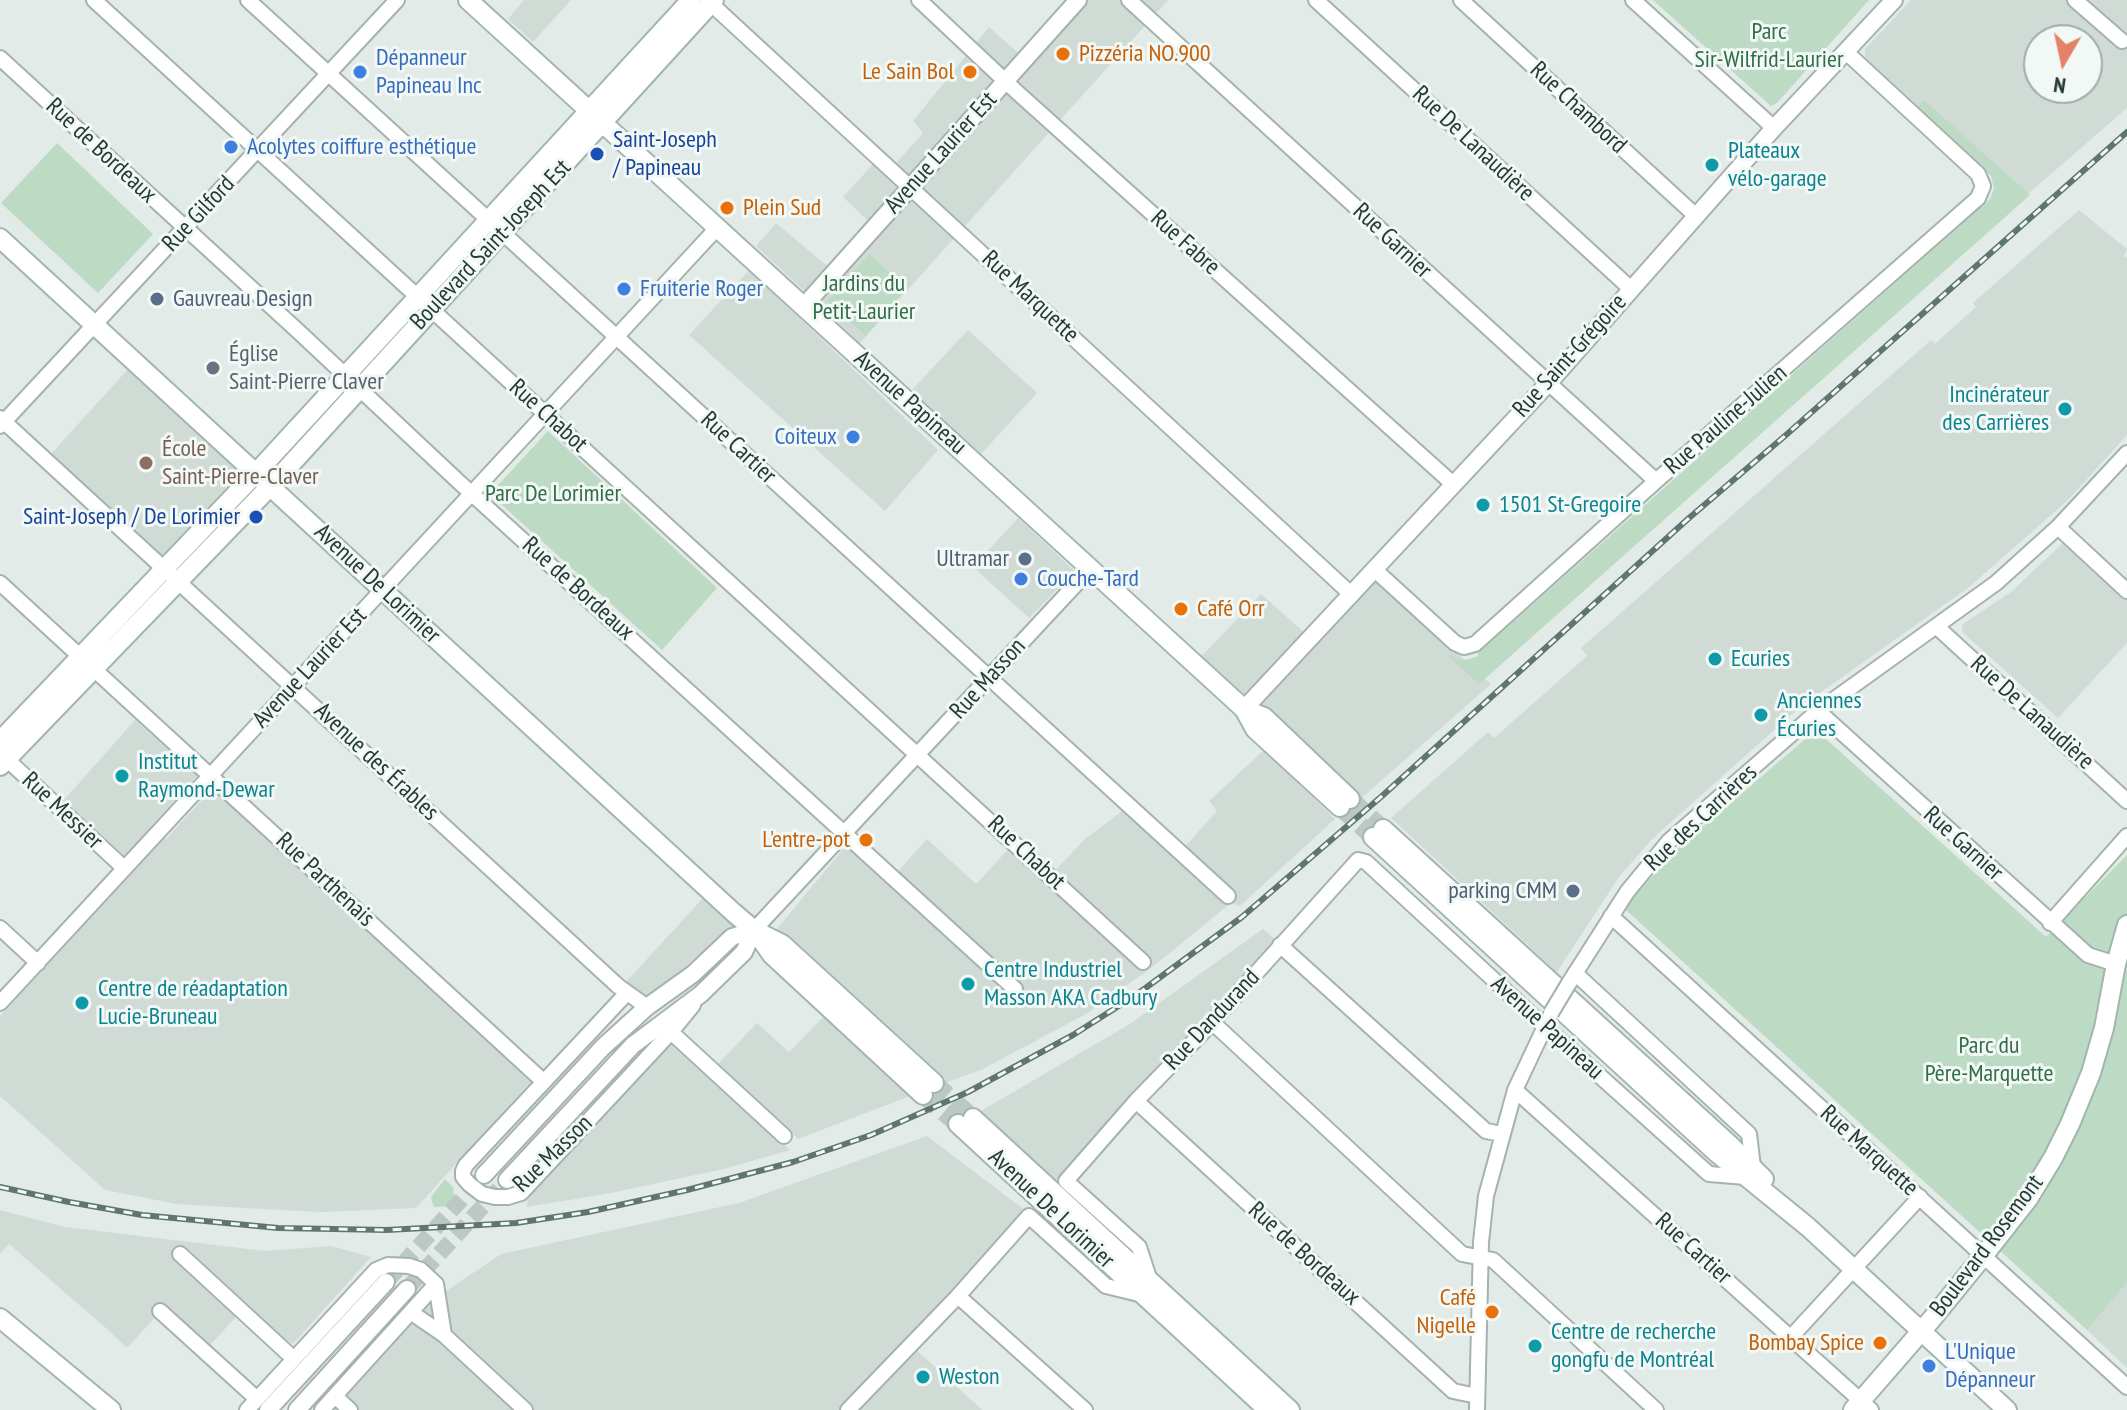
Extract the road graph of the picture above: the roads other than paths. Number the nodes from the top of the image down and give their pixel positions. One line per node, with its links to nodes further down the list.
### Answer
1 (94, 0): 22 (street, Rue Chabot)
2 (248, 0): 18 (street, Rue Cartier)
3 (397, 0): 18 (street, Rue Gilford)
4 (468, 0): 20 (main road, Avenue Papineau)
5 (691, 0): 20 (main road, Boulevard Saint-Joseph Est)
6 (919, 0): 19 (street, Rue Fabre)
7 (1078, 0): 19 (street, Avenue Laurier Est)
8 (1129, 0): 35 (street, Rue Garnier)
9 (1316, 0): 29 (street, Rue De Lanaudière)
10 (1461, 0): 24 (street, Rue Chambord)
11 (1633, 0): 21 (street)
12 (1894, 0): 16 (street, Rue Saint-Grégoire)
13 (2075, 0): 15 (street)
14 (711, 1): 20 (main road, Boulevard Saint-Joseph Est); 23 (street, Rue Marquette)
15 (2122, 41)
16 (1846, 52): 21 (street, Rue Saint-Grégoire); 40 (street, Rue Pauline-Julien)
17 (0, 58): 27 (street, Rue de Bordeaux)
18 (330, 74): 22 (street, Rue Gilford); 25 (street, Rue Cartier)
19 (1005, 80): 23 (street, Avenue Laurier Est); 41 (street, Rue Fabre)
20 (596, 118): 25 (main road, Boulevard Saint-Joseph Est); 26 (main road, Avenue Papineau)
21 (1774, 128): 24 (street, Rue Saint-Grégoire)
22 (257, 151): 27 (street, Rue Gilford); 30 (street, Rue Chabot)
23 (911, 186): 31 (street, Avenue Laurier Est); 51 (street, Rue Marquette)
24 (1696, 216): 29 (street, Rue Saint-Grégoire)
25 (495, 227): 30 (main road, Boulevard Saint-Joseph Est); 33 (street, Rue Cartier)
26 (718, 227): 31 (main road, Avenue Papineau); 33 (street, Avenue Laurier Est)
27 (185, 228): 32 (street, Rue Gilford); 34 (street, Rue de Bordeaux)
28 (0, 238): 32 (main road, Avenue De Lorimier)
29 (1631, 289): 35 (street, Rue Saint-Grégoire)
30 (424, 304): 34 (main road, Boulevard Saint-Joseph Est); 36 (street, Rue Chabot)
31 (804, 306): 45 (main road, Avenue Papineau)
32 (95, 324): 37 (street, Rue Gilford); 39 (main road, Avenue De Lorimier)
33 (616, 337): 36 (street, Avenue Laurier Est); 54 (street, Rue Cartier)
34 (352, 383): 39 (main road, Boulevard Saint-Joseph Est); 42 (main road, Boulevard Saint-Joseph Est); 43 (street, Rue de Bordeaux)
35 (1547, 383): 40 (street, Rue Garnier); 41 (street, Rue Saint-Grégoire)
36 (546, 413): 43 (street, Avenue Laurier Est); 59 (street, Rue Chabot)
37 (2, 422): 47 (street, Avenue des Érables)
38 (2127, 453): 44 (street, Rue des Carrières)
39 (256, 473): 42 (main road, Avenue De Lorimier); 47 (main road, Boulevard Saint-Joseph Est)
40 (1656, 481): 46 (street, Rue Pauline-Julien)
41 (1453, 484): 46 (street, Rue Saint-Grégoire)
42 (270, 487): 47 (main road, Boulevard Saint-Joseph Est); 49 (main road, Avenue De Lorimier)
43 (471, 493): 49 (street, Avenue Laurier Est); 65 (street, Rue de Bordeaux)
44 (2058, 527): 50 (street); 52 (street, Rue des Carrières)
45 (1091, 568): 54 (street, Rue Masson); 56 (main road, Avenue Papineau)
46 (1375, 570): 51 (street, Rue Saint-Grégoire)
47 (172, 576): 53 (main road, Boulevard Saint-Joseph Est); 55 (street, Avenue des Érables)
48 (0, 583): 53 (street, Rue Parthenais)
49 (383, 590): 55 (street, Avenue Laurier Est); 74 (main road, Avenue De Lorimier)
50 (2127, 591)
51 (1352, 595): 56 (street, Rue Saint-Grégoire)
52 (1936, 626): 57 (street, Rue des Carrières); 62 (street, Rue De Lanaudière)
53 (87, 663): 58 (main road, Boulevard Saint-Joseph Est); 60 (main road, Boulevard Saint-Joseph Est); 61 (street, Rue Parthenais)
54 (990, 678): 59 (street, Rue Masson); 69 (street, Rue Cartier)
55 (293, 686): 61 (street, Avenue Laurier Est); 81 (street, Avenue des Érables)
56 (1244, 709): 63 (main road, Avenue Papineau)
57 (1818, 711): 70 (street, Rue des Carrières); 71 (street, Rue Garnier)
58 (0, 741)
59 (918, 756): 65 (street, Rue Masson); 76 (street, Rue Chabot)
60 (2, 760): 68 (street, Rue Messier)
61 (210, 775): 68 (street, Avenue Laurier Est); 87 (street, Rue Parthenais)
62 (2127, 801)
63 (1345, 803)
64 (1378, 833): 94 (main road, Avenue Papineau)
65 (844, 834): 74 (street, Rue Masson); 80 (street, Rue de Bordeaux)
66 (2127, 836): 71 (street)
67 (1358, 860): 75 (street, Rue Dandurand); 84 (street, Avenue Papineau)
68 (124, 868): 77 (street, Avenue Laurier Est)
69 (1228, 896)
70 (1611, 916): 79 (street, Rue des Carrières); 98 (street, Rue Marquette)
71 (2050, 923): 78 (street, Rue Garnier)
72 (2127, 925): 78 (main road, Boulevard Rosemont)
73 (0, 928): 77 (street)
74 (754, 930): 83 (street, Rue Masson); 86 (street, Rue Masson); 88 (main road, Avenue De Lorimier)
75 (1280, 945): 85 (street, Rue Dandurand); 92 (street)
76 (1143, 962)
77 (38, 963): 82 (street, Avenue Laurier Est)
78 (2116, 964): 100 (main road, Boulevard Rosemont)
79 (1572, 978): 84 (street, Rue des Carrières, bridge); 94 (street, Avenue Papineau)
80 (1015, 989)
81 (626, 994): 83 (street, Avenue des Érables); 87 (street, Rue Masson)
82 (0, 1003)
83 (647, 1007): 95 (street, Rue Masson)
84 (1548, 1020): 89 (street, Rue des Carrières); 94 (street, Avenue Papineau)
85 (1212, 1022): 90 (street, Rue Dandurand); 101 (street)
86 (664, 1029): 87 (street, Rue Masson); 93 (street); 96 (street, Rue Masson)
87 (543, 1081)
88 (928, 1089)
89 (1515, 1090): 92 (street, Rue des Carrières); 113 (street, Rue Cartier)
90 (1136, 1101): 97 (street, Rue Dandurand); 117 (street, Rue de Bordeaux)
91 (965, 1121): 105 (main road, Avenue De Lorimier)
92 (1502, 1134): 101 (street, Rue des Carrières)
93 (784, 1136)
94 (1749, 1172): 102 (main road, Avenue Papineau)
95 (484, 1175)
96 (507, 1180)
97 (1066, 1181): 105 (street, Avenue De Lorimier)
98 (1920, 1197): 100 (street, Rue Marquette); 102 (street)
99 (180, 1254): 114 (street)
100 (1984, 1255): 111 (main road, Boulevard Rosemont); 115 (street, Rue Marquette)
101 (1480, 1257): 117 (street, Rue des Carrières); 129 (street)
102 (1853, 1268): 111 (main road, Avenue Papineau); 113 (street)
103 (386, 1282): 118 (street)
104 (436, 1284): 109 (street); 112 (street); 114 (street)
105 (1146, 1287): 107 (street, Avenue De Lorimier); 127 (main road, Avenue De Lorimier); 128 (main road, Avenue De Lorimier)
106 (407, 1289): 121 (street)
107 (958, 1296): 125 (street); 126 (street)
108 (160, 1311): 118 (street)
109 (412, 1313): 112 (street); 116 (street)
110 (0, 1318): 120 (main road)
111 (1922, 1331): 119 (main road, Boulevard Rosemont); 130 (main road, Avenue Papineau)
112 (444, 1335): 124 (street)
113 (1791, 1337): 119 (street, Rue Cartier)
114 (294, 1359): 118 (street)
115 (2127, 1387)
116 (335, 1396): 122 (street); 123 (street)
117 (1477, 1403)
118 (258, 1406)
119 (1861, 1407)
120 (111, 1410)
121 (297, 1410)
122 (322, 1410)
123 (350, 1410)
124 (525, 1410)
125 (848, 1410)
126 (1085, 1410)
127 (1268, 1410)
128 (1290, 1410)
129 (1656, 1410)
130 (2007, 1410)

